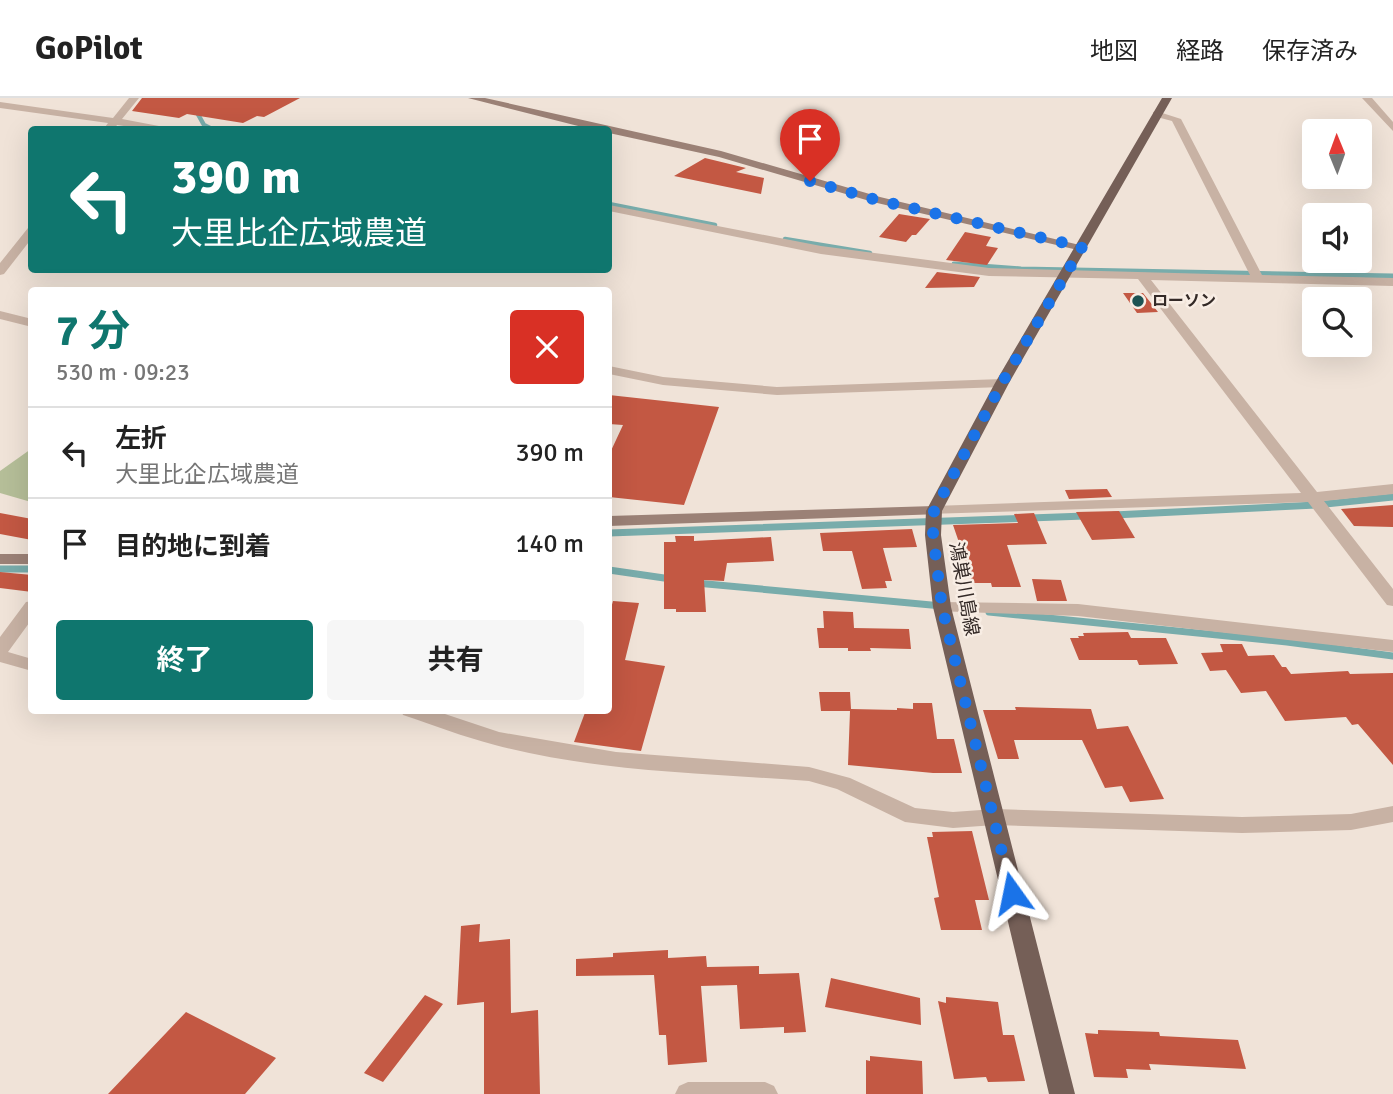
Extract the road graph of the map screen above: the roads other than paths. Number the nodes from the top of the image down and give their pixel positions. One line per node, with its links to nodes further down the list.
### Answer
1 (134, 98): 7 (street)
2 (473, 98): 8 (street)
3 (1167, 98): 6 (main road, 鴻巣川島線)
4 (1367, 98): 9 (street)
5 (0, 105): 7 (street)
6 (1156, 114): 13 (main road, 鴻巣川島線); 17 (street)
7 (111, 125)
8 (592, 126)
9 (1393, 128)
10 (612, 131): 13 (street)
11 (612, 209): 15 (street)
12 (28, 235): 14 (street)
13 (1082, 247): 15 (main road, 鴻巣川島線)
14 (0, 271)
15 (1066, 273): 16 (street); 22 (main road, 鴻巣川島線)
16 (1142, 276): 17 (street); 24 (street)
17 (1258, 279): 18 (street)
18 (1393, 282)
19 (0, 315): 20 (street)
20 (28, 322)
21 (612, 371): 22 (street)
22 (1002, 383): 25 (main road, 鴻巣川島線)
23 (1393, 489): 24 (street)
24 (1313, 497): 25 (street); 29 (street)
25 (934, 511): 26 (street); 30 (main road, 鴻巣川島線)
26 (612, 521)
27 (0, 559): 28 (street)
28 (28, 559)
29 (1393, 601)
30 (942, 607): 32 (street); 38 (main road, 鴻巣川島線)
31 (28, 612): 33 (street)
32 (1393, 646)
33 (0, 650)
34 (0, 656): 35 (street)
35 (28, 664)
36 (422, 714): 38 (street)
37 (1393, 814): 38 (street)
38 (995, 817): 41 (main road, 鴻巣川島線)
39 (688, 1094): 40 (street)
40 (765, 1094)
41 (1062, 1094)

